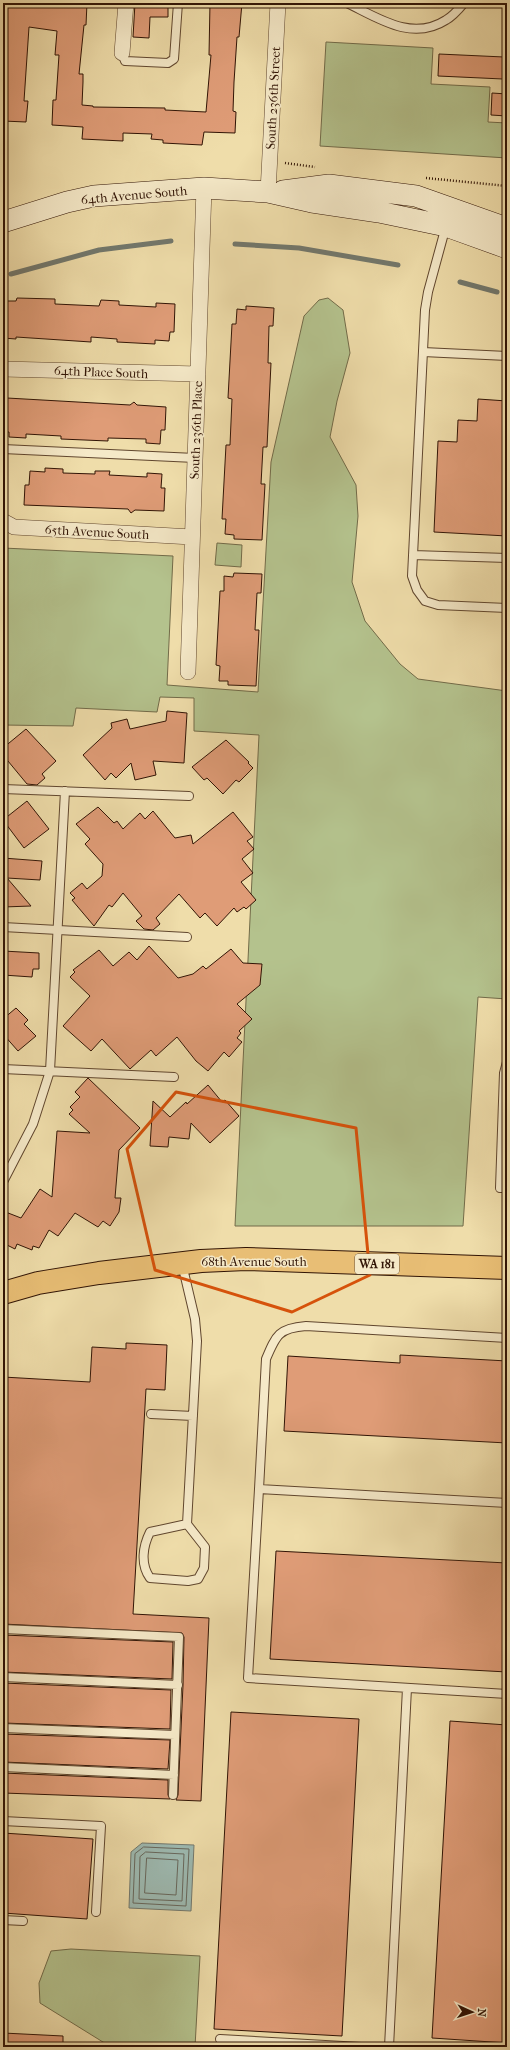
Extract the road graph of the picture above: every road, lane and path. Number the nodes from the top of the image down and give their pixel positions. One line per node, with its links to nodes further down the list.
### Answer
1 (126, 3): 6 (street)
2 (178, 3): 6 (lane)
3 (278, 3): 8 (street, South 236th Street)
4 (347, 3): 5 (lane)
5 (464, 3)
6 (122, 53)
7 (204, 188): 8 (street, 64th Avenue South); 10 (street, 64th Avenue South); 16 (street, South 236th Place)
8 (268, 192): 9 (street, 64th Avenue South)
9 (449, 217): 11 (street, 64th Avenue South); 12 (street, 64th Avenue South); 13 (lane)
10 (3, 222)
11 (507, 228)
12 (507, 248)
13 (423, 352): 14 (lane); 21 (lane)
14 (507, 356)
15 (3, 369): 16 (street, 64th Place South)
16 (198, 374): 18 (street, South 236th Place)
17 (3, 449): 18 (lane)
18 (195, 458): 20 (street, South 236th Place)
19 (3, 521): 20 (street, 65th Avenue South)
20 (192, 537): 24 (street, South 236th Place)
21 (413, 555): 22 (lane); 23 (lane)
22 (507, 558)
23 (507, 608)
24 (188, 672)
25 (3, 789): 26 (lane)
26 (65, 791): 27 (lane); 29 (lane)
27 (190, 796)
28 (3, 927): 29 (lane)
29 (57, 930): 30 (lane); 33 (lane)
30 (187, 937)
31 (507, 1062): 36 (lane)
32 (3, 1069): 33 (lane)
33 (50, 1071): 34 (lane); 35 (lane)
34 (174, 1077)
35 (3, 1182)
36 (507, 1188)
37 (181, 1263): 38 (main road, 68th Avenue South / WA 181); 39 (main road, 68th Avenue South / WA 181); 42 (lane)
38 (507, 1268)
39 (3, 1293)
40 (507, 1338): 43 (lane)
41 (151, 1414): 42 (lane)
42 (193, 1416): 45 (lane)
43 (259, 1489): 44 (lane); 49 (lane)
44 (507, 1503)
45 (187, 1524): 45 (lane)
46 (3, 1629): 48 (lane)
47 (3, 1677): 48 (lane)
48 (178, 1685): 52 (lane)
49 (407, 1688): 50 (lane); 62 (lane)
50 (507, 1694)
51 (3, 1728): 52 (lane)
52 (175, 1735): 54 (lane)
53 (3, 1767): 54 (lane)
54 (174, 1775): 55 (lane)
55 (173, 1795)
56 (3, 1821): 57 (lane)
57 (96, 1912)
58 (3, 1920): 59 (lane)
59 (23, 1921)
60 (220, 2039): 61 (lane)
61 (361, 2047)
62 (389, 2047)

